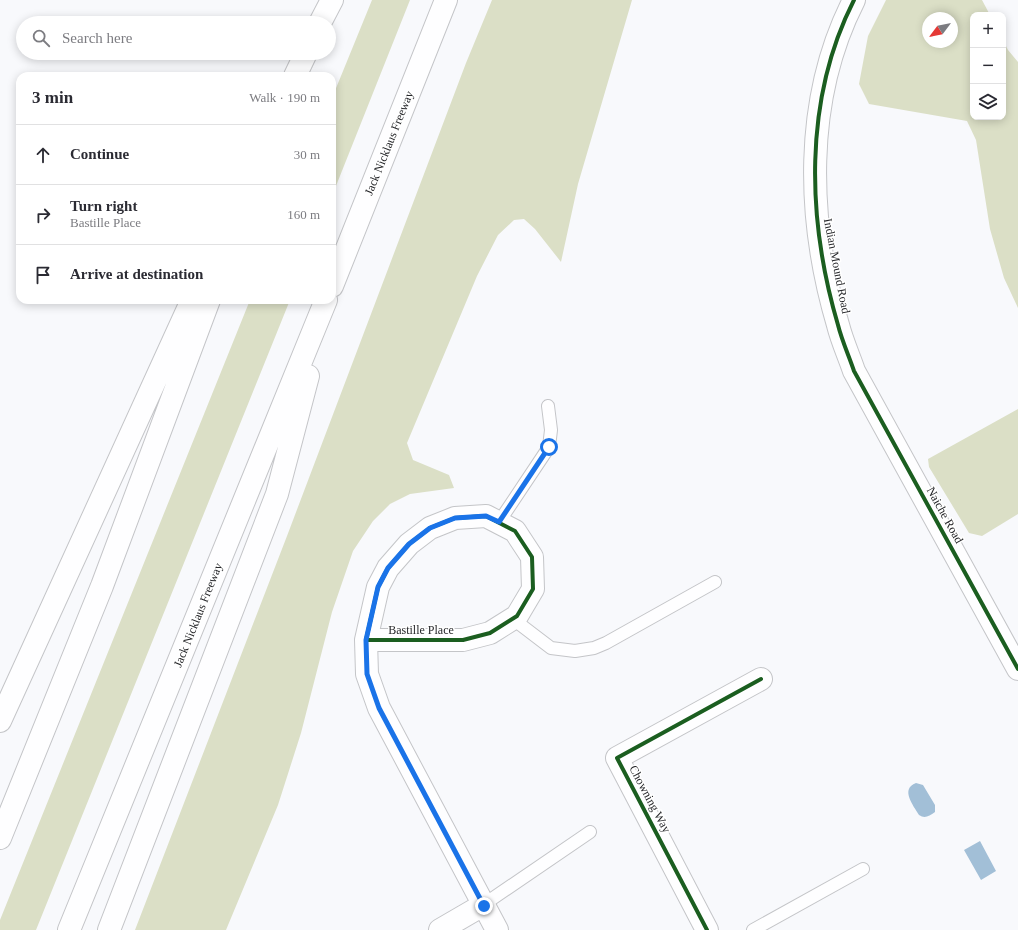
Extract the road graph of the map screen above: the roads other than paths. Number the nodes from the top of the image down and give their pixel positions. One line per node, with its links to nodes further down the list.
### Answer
1 (332, 0): 4 (main road)
2 (446, 0): 7 (main road, Jack Nicklaus Freeway)
3 (854, 0): 12 (main road, Indian Mound Road)
4 (324, 16)
5 (303, 60): 6 (main road)
6 (297, 72)
7 (336, 276)
8 (190, 304): 20 (main road)
9 (208, 304): 22 (main road)
10 (325, 304): 25 (main road, Jack Nicklaus Freeway)
11 (326, 304): 26 (main road)
12 (854, 371): 18 (main road, Naiche Road)
13 (548, 406): 14 (lane)
14 (499, 522): 16 (main road, Bastille Place); 17 (main road, Bastille Place)
15 (715, 582): 16 (lane)
16 (513, 619): 17 (main road, Bastille Place)
17 (366, 640): 24 (main road, Bastille Place)
18 (1018, 666)
19 (761, 680): 29 (main road, Chowning Way)
20 (0, 720)
21 (590, 832): 24 (lane)
22 (0, 838)
23 (863, 869): 30 (lane)
24 (484, 906): 27 (main road); 28 (main road, Bastille Place)
25 (69, 930)
26 (109, 930)
27 (440, 930)
28 (497, 930)
29 (707, 930)
30 (753, 930)

